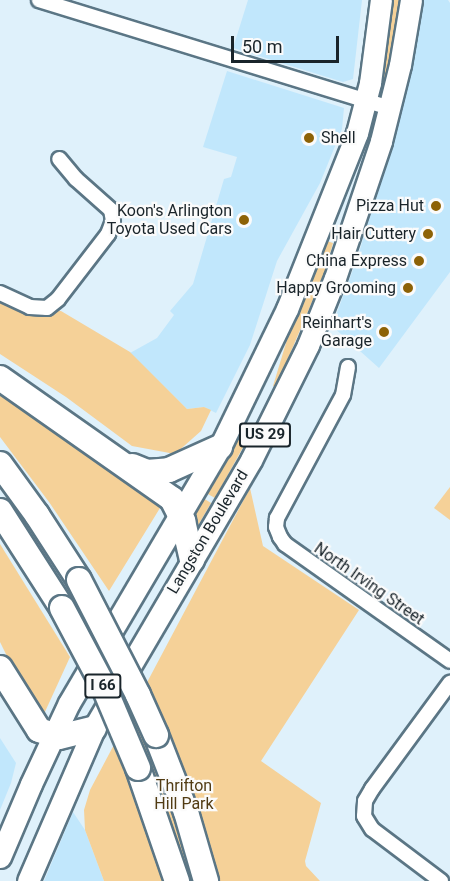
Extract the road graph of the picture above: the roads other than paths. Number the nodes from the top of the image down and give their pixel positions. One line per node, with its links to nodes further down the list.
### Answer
1 (39, 0): 4 (street)
2 (381, 0): 4 (main road, Langston Boulevard / US 29)
3 (411, 0): 5 (main road, Langston Boulevard / US 29)
4 (366, 101): 5 (street); 10 (main road, Langston Boulevard / US 29)
5 (390, 108): 11 (main road, Langston Boulevard / US 29)
6 (59, 159): 7 (street)
7 (0, 293)
8 (348, 367): 18 (street, North Irving Street)
9 (0, 378): 13 (highway)
10 (240, 408): 11 (main road); 12 (main road, Langston Boulevard / US 29)
11 (265, 434): 17 (main road, Langston Boulevard / US 29)
12 (220, 447): 13 (highway); 16 (main road, Langston Boulevard / US 29)
13 (114, 458): 16 (highway)
14 (0, 464): 26 (highway, I 66, bridge)
15 (0, 511): 25 (highway, I 66, bridge)
16 (180, 514): 17 (highway); 22 (main road, Langston Boulevard / US 29)
17 (192, 560): 21 (main road, Langston Boulevard / US 29)
18 (450, 661)
19 (0, 668): 22 (highway)
20 (450, 683): 27 (street)
21 (94, 728): 22 (highway); 24 (main road, Langston Boulevard / US 29)
22 (52, 736): 23 (main road, Langston Boulevard / US 29)
23 (0, 857)
24 (28, 881)
25 (177, 881)
26 (206, 881)
27 (441, 881)

